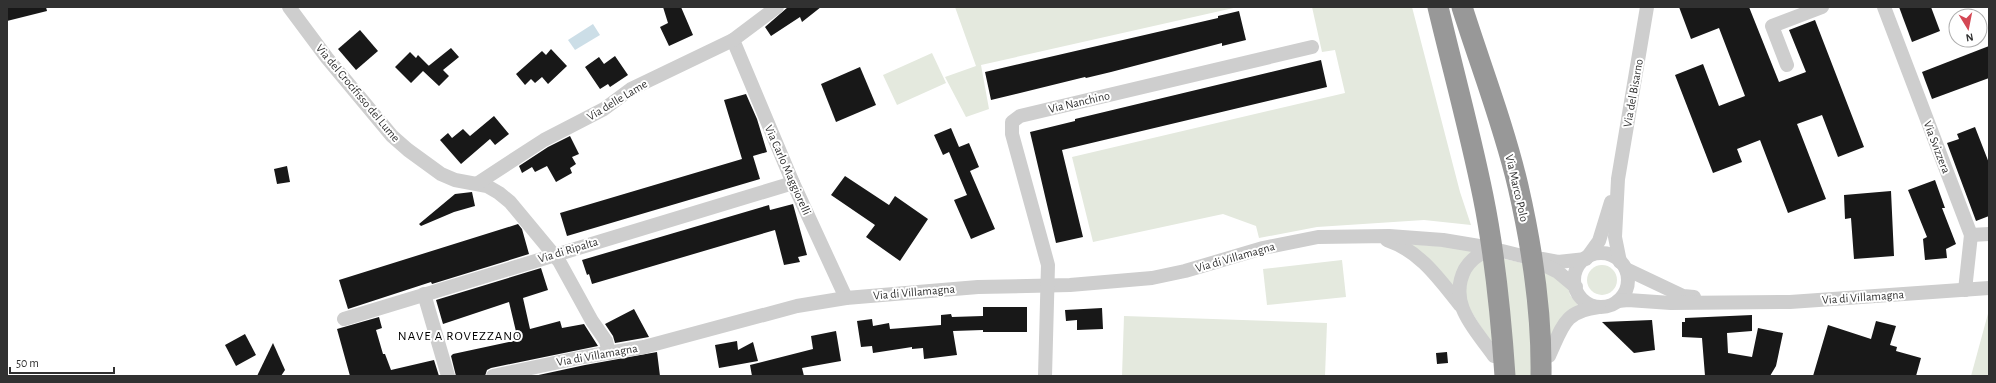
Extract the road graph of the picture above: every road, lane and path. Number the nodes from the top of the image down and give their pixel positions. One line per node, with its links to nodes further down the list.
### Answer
1 (289, 7): 13 (street, Via del Crocifisso del Lume)
2 (777, 7): 8 (street, Via delle Lame)
3 (1438, 7): 37 (highway)
4 (1462, 7): 38 (highway, Via Marco Polo)
5 (1647, 7): 11 (street, Via del Bisarno)
6 (1822, 7): 10 (street)
7 (1884, 7): 15 (street, Via Svizzera)
8 (733, 40): 12 (street, Via Carlo Maggiorelli); 13 (street, Via delle Lame)
9 (1312, 47): 20 (street, Via Nanchino)
10 (1787, 65)
11 (1618, 179): 18 (street, Via del Bisarno); 19 (street, Via del Bisarno)
12 (793, 182): 17 (street, Via di Ripalta); 25 (street, Via Carlo Maggiorelli)
13 (478, 183): 17 (street, Via del Crocifisso del Lume)
14 (1989, 234): 15 (street)
15 (1971, 235): 23 (street, Via Svizzera)
16 (1339, 236): 20 (street, Via di Villamagna); 28 (street, Via di Villamagna); 28 (street, Via di Villamagna)
17 (553, 254): 24 (street, Via di Ripalta); 31 (street, Via del Crocifisso del Lume)
18 (1586, 260): 19 (street, Via di Villamagna); 21 (street); 21 (street, Via di Villamagna)
19 (1623, 266): 26 (street); 27 (street, Via di Villamagna)
20 (1047, 286): 25 (street, Via di Villamagna); 36 (street)
21 (1576, 287): 29 (street, Via di Villamagna)
22 (1989, 288): 23 (street, Via di Villamagna)
23 (1965, 290): 27 (street, Via di Villamagna)
24 (424, 294): 30 (street, Via di Ripalta); 34 (street)
25 (846, 298): 31 (street, Via di Villamagna)
26 (1618, 301): 27 (street, Via di Villamagna); 29 (street, Via di Villamagna)
27 (1736, 302)
28 (1460, 305): 32 (street, Via di Villamagna)
29 (1601, 307): 33 (street)
30 (344, 318)
31 (609, 353): 35 (street, Via di Villamagna)
32 (1494, 356)
33 (1549, 356)
34 (448, 376)
35 (493, 376)
36 (1045, 376)
37 (1505, 376)
38 (1541, 376)

